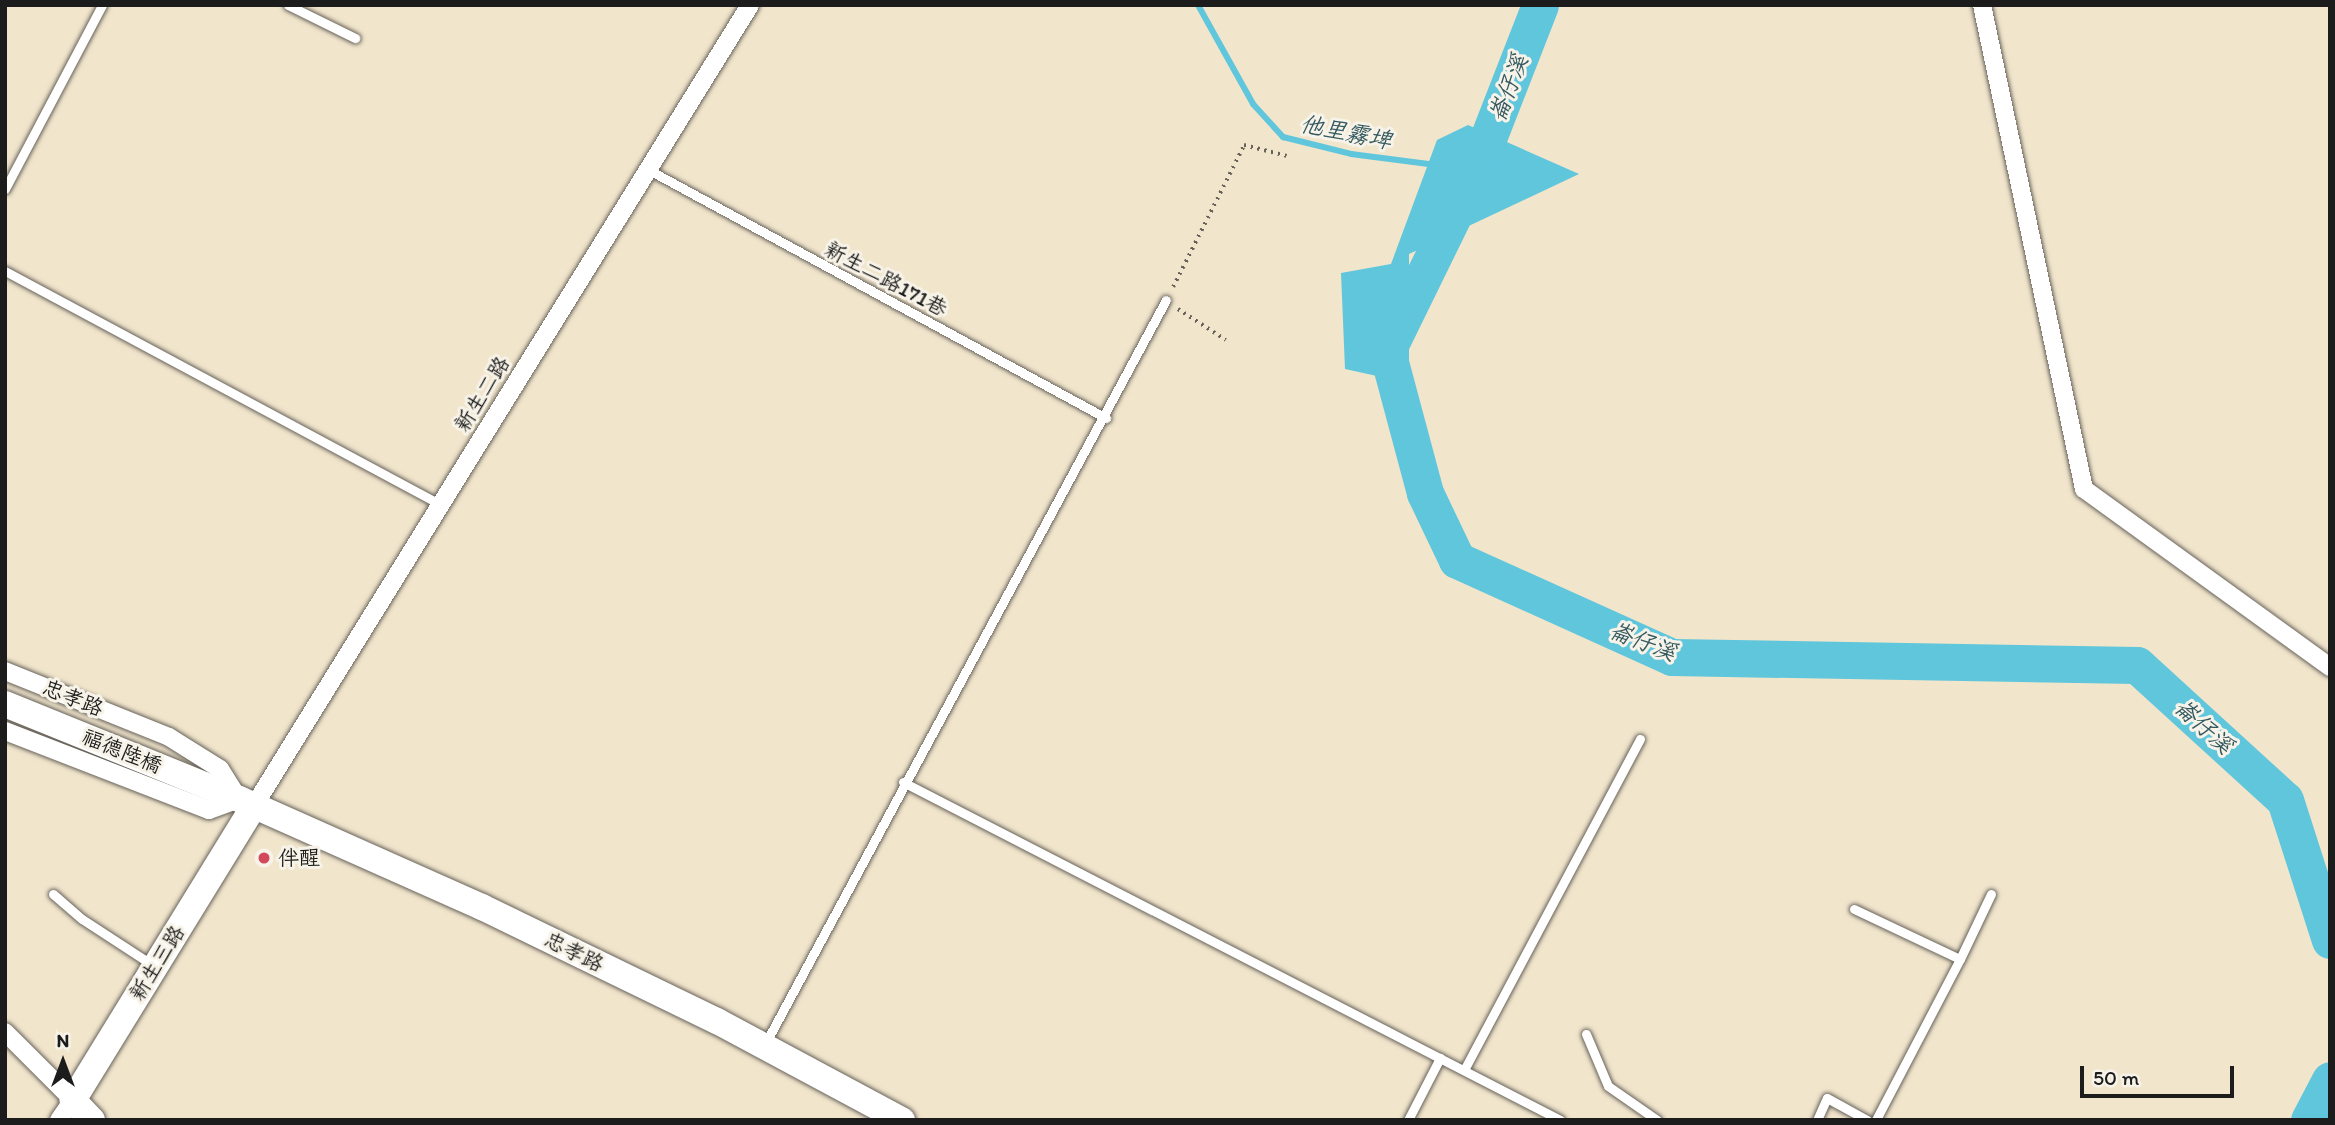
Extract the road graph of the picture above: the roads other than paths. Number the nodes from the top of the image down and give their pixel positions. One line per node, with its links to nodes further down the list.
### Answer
1 (102, 5): 7 (lane)
2 (288, 5): 5 (lane)
3 (750, 5): 6 (street, 新生二路)
4 (1982, 5): 12 (street)
5 (355, 38)
6 (649, 170): 10 (lane, 新生二路171巷); 11 (street, 新生二路)
7 (5, 189)
8 (5, 271): 11 (lane)
9 (1166, 300): 10 (lane)
10 (1105, 418): 17 (lane)
11 (440, 504): 18 (street, 新生二路)
12 (2330, 667)
13 (5, 671): 18 (street, 忠孝路)
14 (5, 704): 18 (main road, 福德陸橋)
15 (5, 731): 18 (street)
16 (1640, 739): 28 (lane)
17 (903, 782): 26 (lane); 27 (lane)
18 (247, 802): 23 (main road, 新生三路); 26 (main road, 忠孝路)
19 (53, 894): 23 (lane)
20 (1991, 894): 22 (lane)
21 (1854, 909): 22 (lane)
22 (1960, 959): 37 (lane)
23 (156, 967): 29 (main road, 新生三路)
24 (5, 1032): 29 (street)
25 (1586, 1034): 34 (lane)
26 (764, 1045): 31 (main road, 忠孝路)
27 (1440, 1058): 28 (lane); 32 (lane)
28 (1464, 1070): 33 (lane)
29 (66, 1110): 30 (main road)
30 (92, 1120)
31 (902, 1120)
32 (1408, 1120)
33 (1560, 1120)
34 (1657, 1120)
35 (1816, 1120): 36 (lane)
36 (1867, 1120)
37 (1876, 1120)

